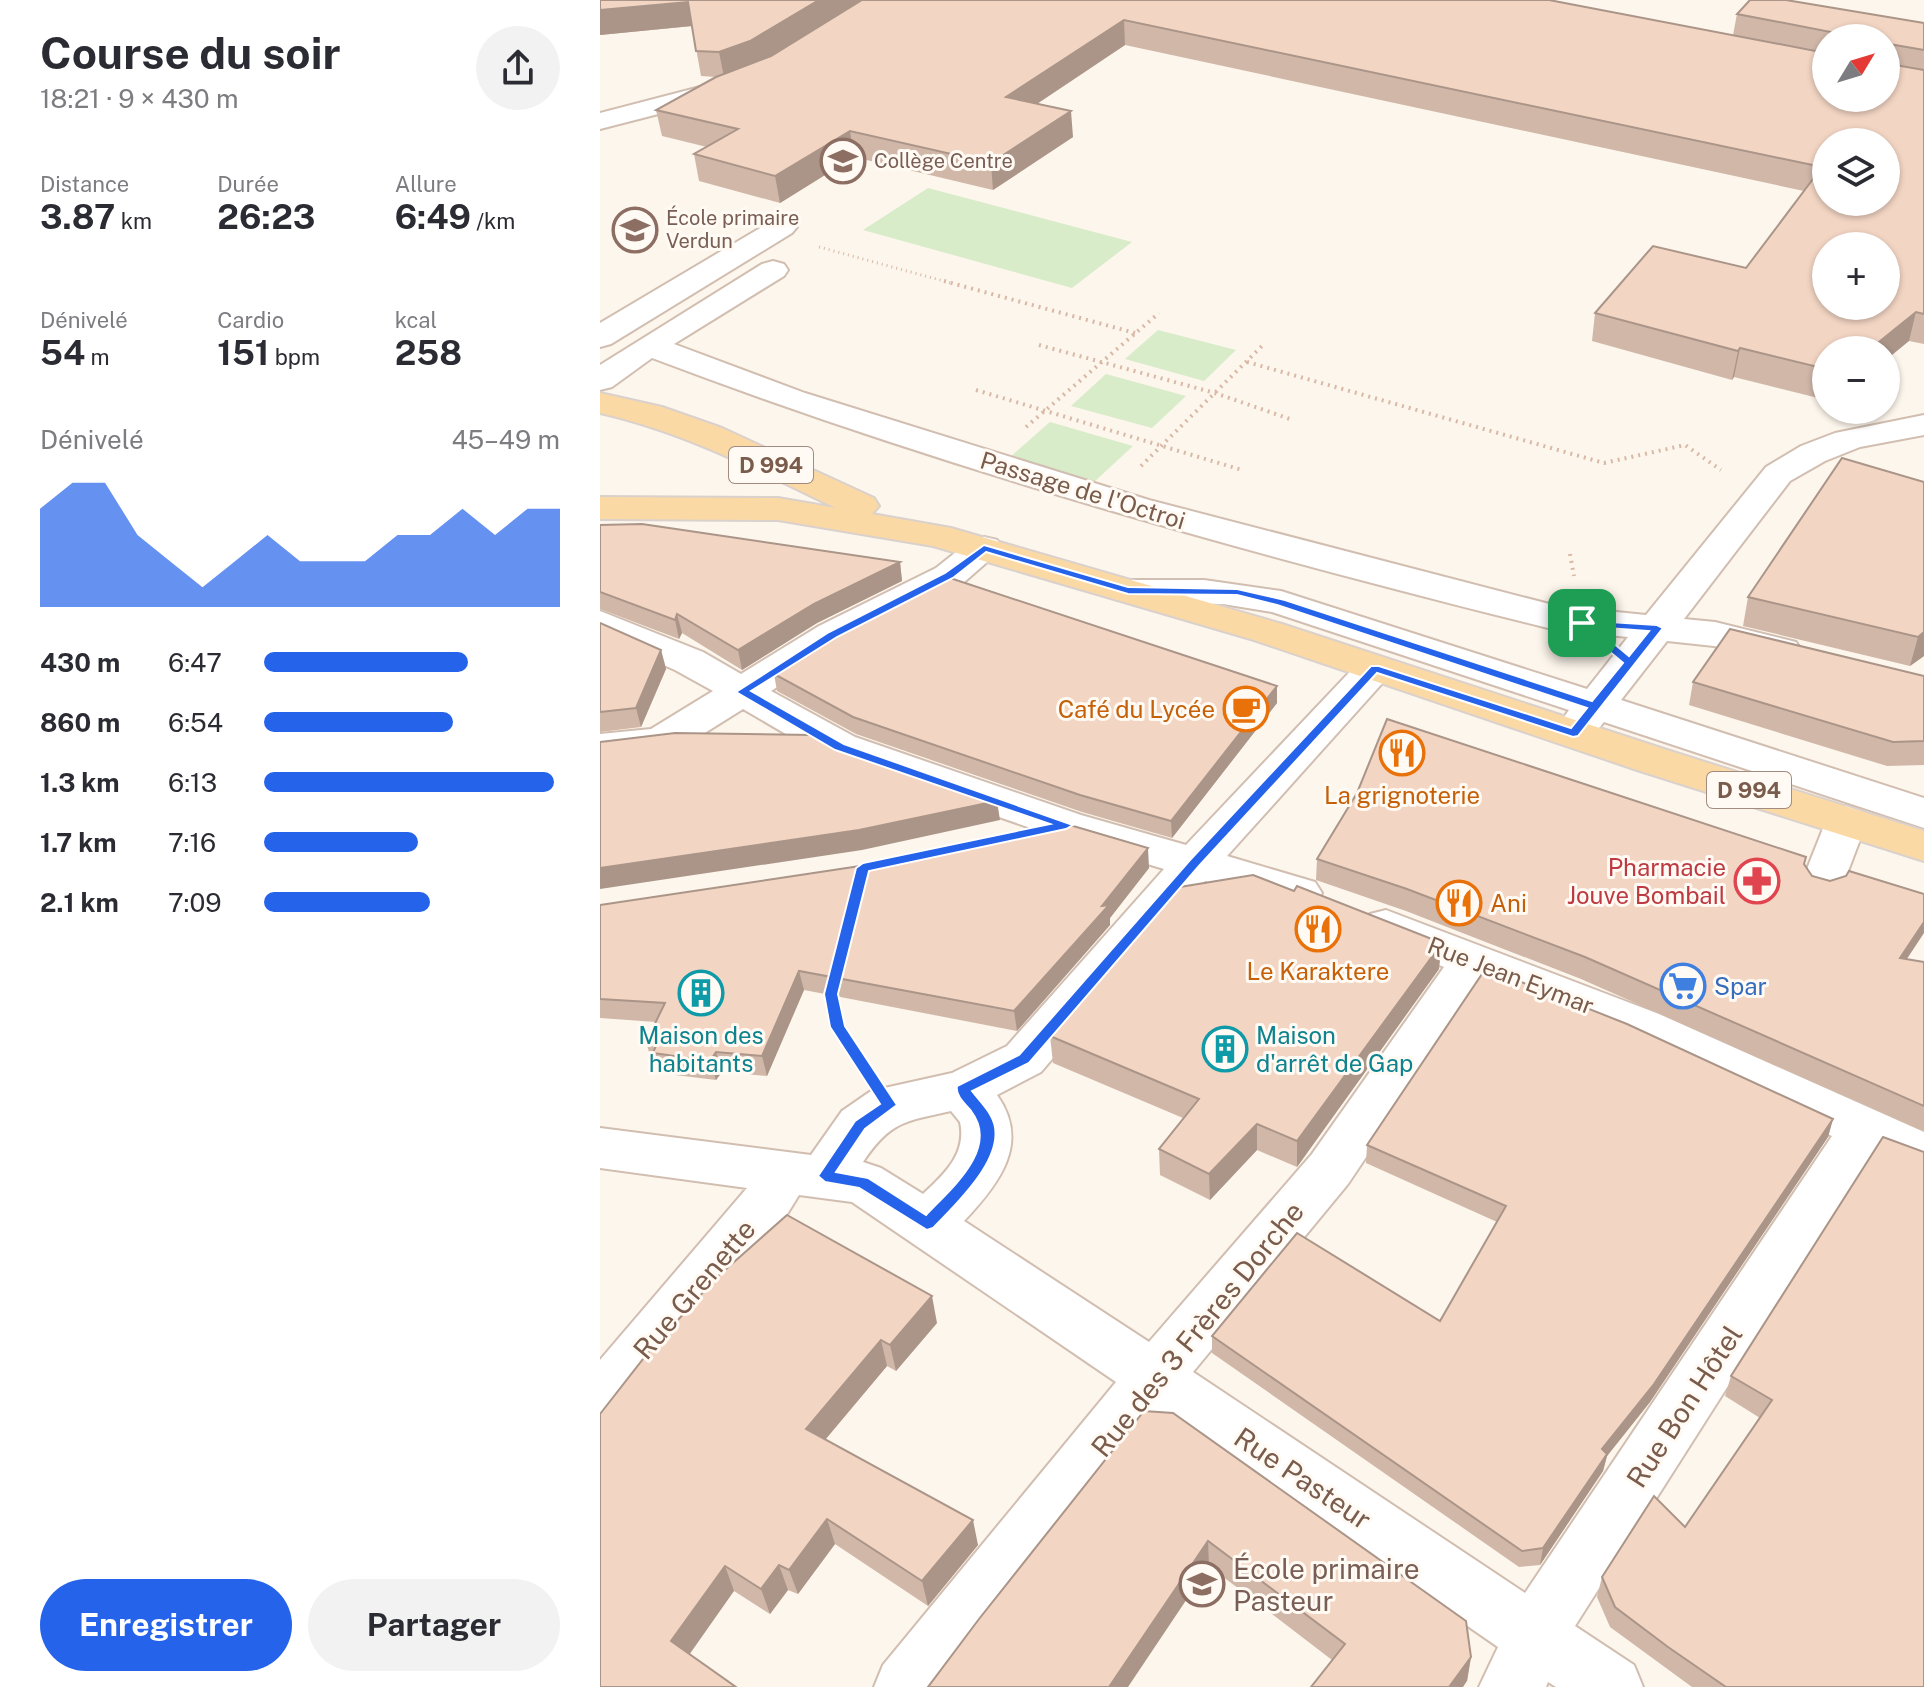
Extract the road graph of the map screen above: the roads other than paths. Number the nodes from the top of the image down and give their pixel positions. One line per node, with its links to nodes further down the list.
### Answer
1 (752, 79): 2 (street)
2 (600, 121)
3 (776, 230): 4 (street)
4 (732, 257): 5 (street); 6 (street)
5 (600, 337)
6 (649, 346): 7 (street); 15 (street, Passage de l'Octroi)
7 (600, 380)
8 (600, 403): 11 (main road, D 994)
9 (1924, 425): 16 (street)
10 (600, 508): 11 (main road)
11 (938, 536): 12 (main road, D 994)
12 (984, 548): 13 (main road, D 994); 20 (street)
13 (1128, 591): 19 (main road, D 994); 21 (street)
14 (600, 623): 20 (street, Rue Jean Eymar)
15 (1582, 623): 16 (street, Passage de l'Octroi); 18 (street, Passage de l'Octroi)
16 (1657, 628): 17 (street, Passage de l'Octroi); 18 (street)
17 (1818, 659)
18 (1629, 663): 21 (street)
19 (1375, 669): 21 (main road, D 994); 27 (street)
20 (742, 692): 22 (street); 25 (street, Rue Jean Eymar)
21 (1584, 720): 23 (street); 24 (main road, D 994)
22 (600, 747)
23 (1923, 819): 24 (main road, D 994)
24 (1845, 821): 28 (street)
25 (1066, 825): 26 (street); 27 (street, Rue Jean Eymar)
26 (994, 840)
27 (1195, 863): 29 (street, Rue Jean Eymar); 30 (street)
28 (1823, 884)
29 (1474, 960): 31 (street, Rue Jean Eymar); 36 (street, Rue des 3 Frères Dorche)
30 (962, 1090): 34 (street, Rue Grenette); 35 (street)
31 (1865, 1128): 32 (street, Rue Jean Eymar); 38 (street, Rue Bon Hôtel)
32 (1924, 1155)
33 (608, 1162): 34 (street, Rue Pasteur)
34 (805, 1175): 35 (street, Rue Pasteur); 37 (street, Rue Grenette)
35 (927, 1224): 36 (street, Rue Pasteur)
36 (1145, 1390): 38 (street, Rue Pasteur); 39 (street, Rue des 3 Frères Dorche)
37 (600, 1401)
38 (1523, 1660): 40 (street, Rue Pasteur)
39 (906, 1687)
40 (1611, 1687)

